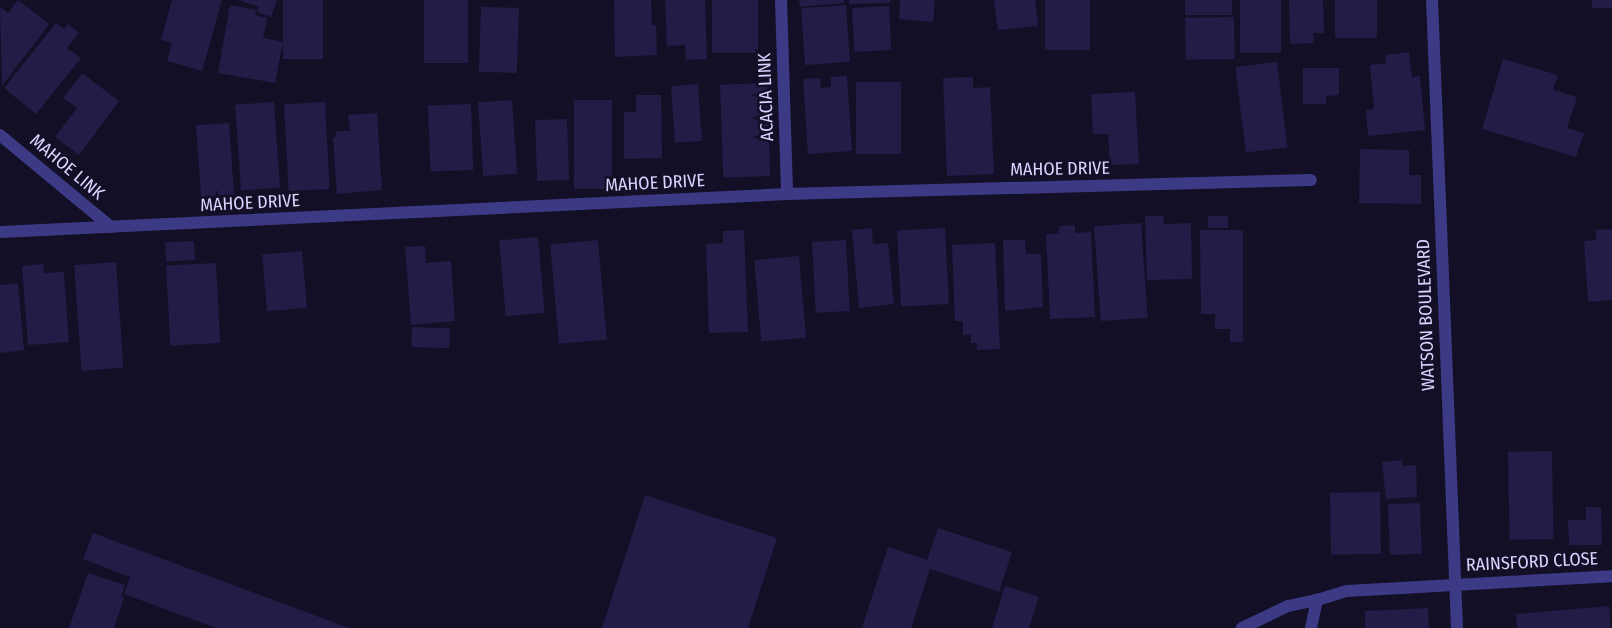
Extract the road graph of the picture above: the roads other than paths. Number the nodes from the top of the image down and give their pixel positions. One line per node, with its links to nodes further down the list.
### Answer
1 (781, 0): 5 (street, ACACIA LINK)
2 (1432, 0): 9 (street, WATSON BOULEVARD)
3 (0, 135): 6 (street, MAHOE LINK)
4 (1311, 180): 5 (street, MAHOE DRIVE)
5 (787, 194): 6 (street, MAHOE DRIVE)
6 (111, 227): 7 (street, MAHOE DRIVE)
7 (0, 232)
8 (1612, 576): 9 (street, RAINSFORD CLOSE)
9 (1454, 584): 10 (street, RAINSFORD CLOSE); 13 (street, WATSON BOULEVARD)
10 (1317, 600): 11 (street, RAINSFORD CLOSE); 12 (street)
11 (1242, 628)
12 (1311, 628)
13 (1457, 628)

